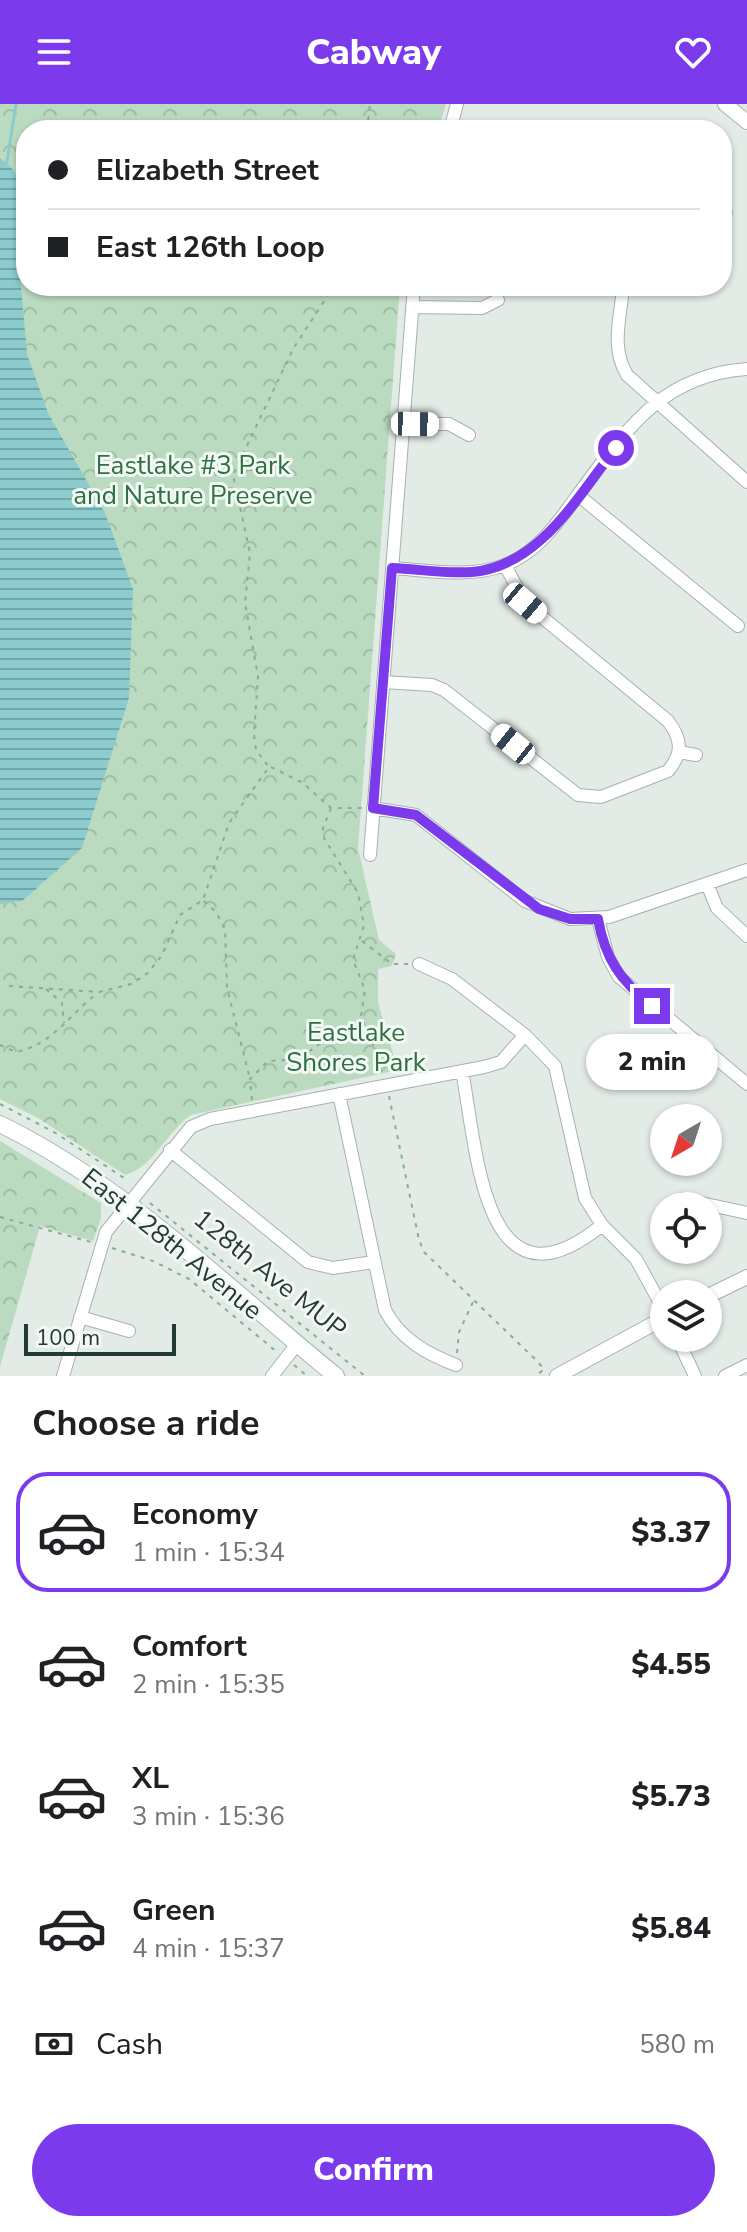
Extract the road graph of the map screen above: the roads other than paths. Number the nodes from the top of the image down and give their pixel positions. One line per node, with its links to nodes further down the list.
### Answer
1 (725, 104): 2 (street)
2 (747, 122)
3 (413, 296): 6 (street)
4 (622, 296): 8 (street)
5 (498, 300): 6 (street)
6 (412, 307): 9 (street)
7 (747, 369): 8 (street)
8 (654, 402): 11 (street); 12 (street)
9 (403, 424): 10 (street); 14 (street)
10 (469, 435)
11 (747, 482)
12 (578, 495): 13 (street); 15 (street)
13 (505, 565): 14 (street); 17 (street)
14 (392, 568): 16 (street)
15 (738, 626)
16 (383, 682): 17 (street); 19 (street)
17 (679, 752): 18 (street)
18 (696, 755)
19 (373, 808): 20 (street); 23 (street)
20 (370, 855)
21 (747, 870): 22 (street)
22 (707, 884): 23 (street); 24 (street)
23 (598, 919): 28 (street)
24 (747, 936)
25 (419, 964): 26 (street)
26 (525, 1035): 27 (street); 35 (street)
27 (462, 1071): 29 (street); 35 (street)
28 (747, 1084)
29 (339, 1094): 31 (street); 36 (street)
30 (0, 1124): 32 (main road, East 128th Avenue)
31 (170, 1150): 32 (street); 36 (street)
32 (126, 1204): 40 (street); 43 (main road, East 128th Avenue)
33 (722, 1208): 34 (street)
34 (747, 1213)
35 (602, 1225): 38 (street)
36 (374, 1262): 45 (street)
37 (747, 1277): 39 (street)
38 (650, 1284)
39 (722, 1289)
40 (80, 1317): 42 (street); 47 (street)
41 (650, 1326): 50 (street)
42 (129, 1331)
43 (297, 1344): 48 (street); 49 (main road, East 128th Avenue)
44 (684, 1352): 51 (street)
45 (456, 1365)
46 (747, 1365): 52 (street)
47 (63, 1376)
48 (272, 1376)
49 (336, 1376)
50 (557, 1376)
51 (695, 1376)
52 (725, 1376)

